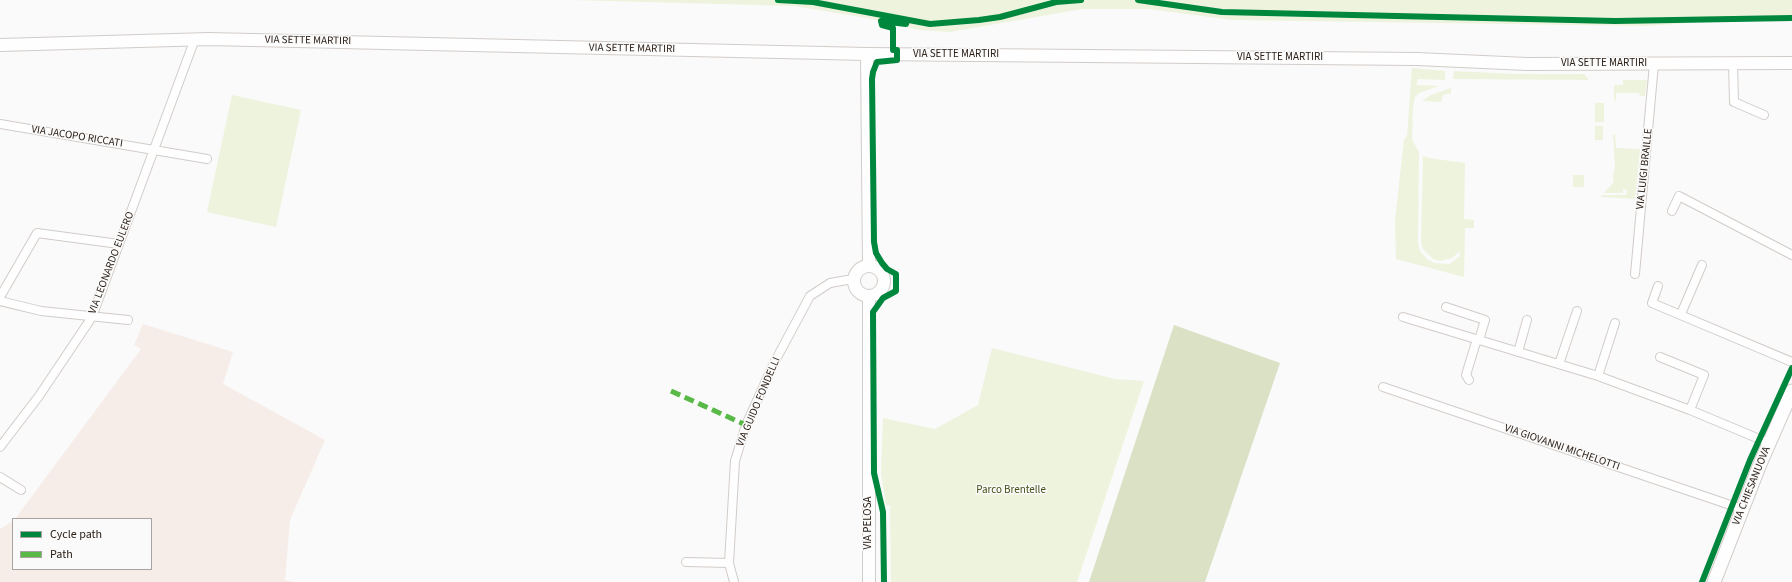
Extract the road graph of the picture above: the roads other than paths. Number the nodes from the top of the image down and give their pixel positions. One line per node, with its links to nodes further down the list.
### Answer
1 (192, 39): 2 (main road, VIA SETTE MARTIRI); 3 (main road, VIA SETTE MARTIRI); 9 (street, VIA LEONARDO EULERO)
2 (0, 45)
3 (867, 54): 5 (main road, VIA SETTE MARTIRI); 15 (main road)
4 (1792, 63): 6 (main road, VIA SETTE MARTIRI)
5 (1654, 64): 6 (main road, VIA SETTE MARTIRI); 16 (street, VIA LUIGI BRAILLE)
6 (1733, 64): 7 (street)
7 (1764, 115)
8 (0, 124): 9 (street, VIA JACOPO RICCATI)
9 (154, 150): 10 (street); 12 (street, VIA LEONARDO EULERO)
10 (206, 159)
11 (1672, 211): 13 (street)
12 (119, 244): 19 (street); 25 (street, VIA LEONARDO EULERO)
13 (1792, 256)
14 (1702, 265): 24 (street)
15 (869, 266): 17 (main road); 20 (main road)
16 (1634, 274)
17 (853, 279): 20 (main road); 46 (street, VIA GUIDO FONDELLI)
18 (1658, 286): 24 (street)
19 (0, 297)
20 (869, 297): 49 (main road, VIA PELOSA)
21 (0, 301): 25 (street)
22 (1446, 307): 30 (street)
23 (1577, 311): 34 (street)
24 (1681, 314): 33 (street)
25 (92, 317): 27 (street); 41 (street, VIA LEONARDO EULERO)
26 (1403, 317): 30 (street)
27 (128, 320)
28 (1527, 320): 31 (street)
29 (1615, 323): 35 (street)
30 (1478, 340): 31 (street); 36 (street)
31 (1518, 352): 34 (street)
32 (1660, 357): 39 (street)
33 (1792, 362)
34 (1559, 364): 35 (street)
35 (1598, 376): 39 (street)
36 (1469, 380)
37 (1383, 387): 44 (street, VIA GIOVANNI MICHELOTTI)
38 (1792, 391): 40 (main road, VIA CHIESANUOVA)
39 (1690, 410): 40 (street)
40 (1769, 443): 44 (main road, VIA CHIESANUOVA)
41 (0, 447)
42 (0, 477): 43 (street)
43 (21, 490)
44 (1742, 509): 47 (main road, VIA CHIESANUOVA)
45 (686, 562): 46 (street)
46 (729, 563): 48 (street, VIA GUIDO FONDELLI)
47 (1716, 581)
48 (734, 582)
49 (869, 582)

